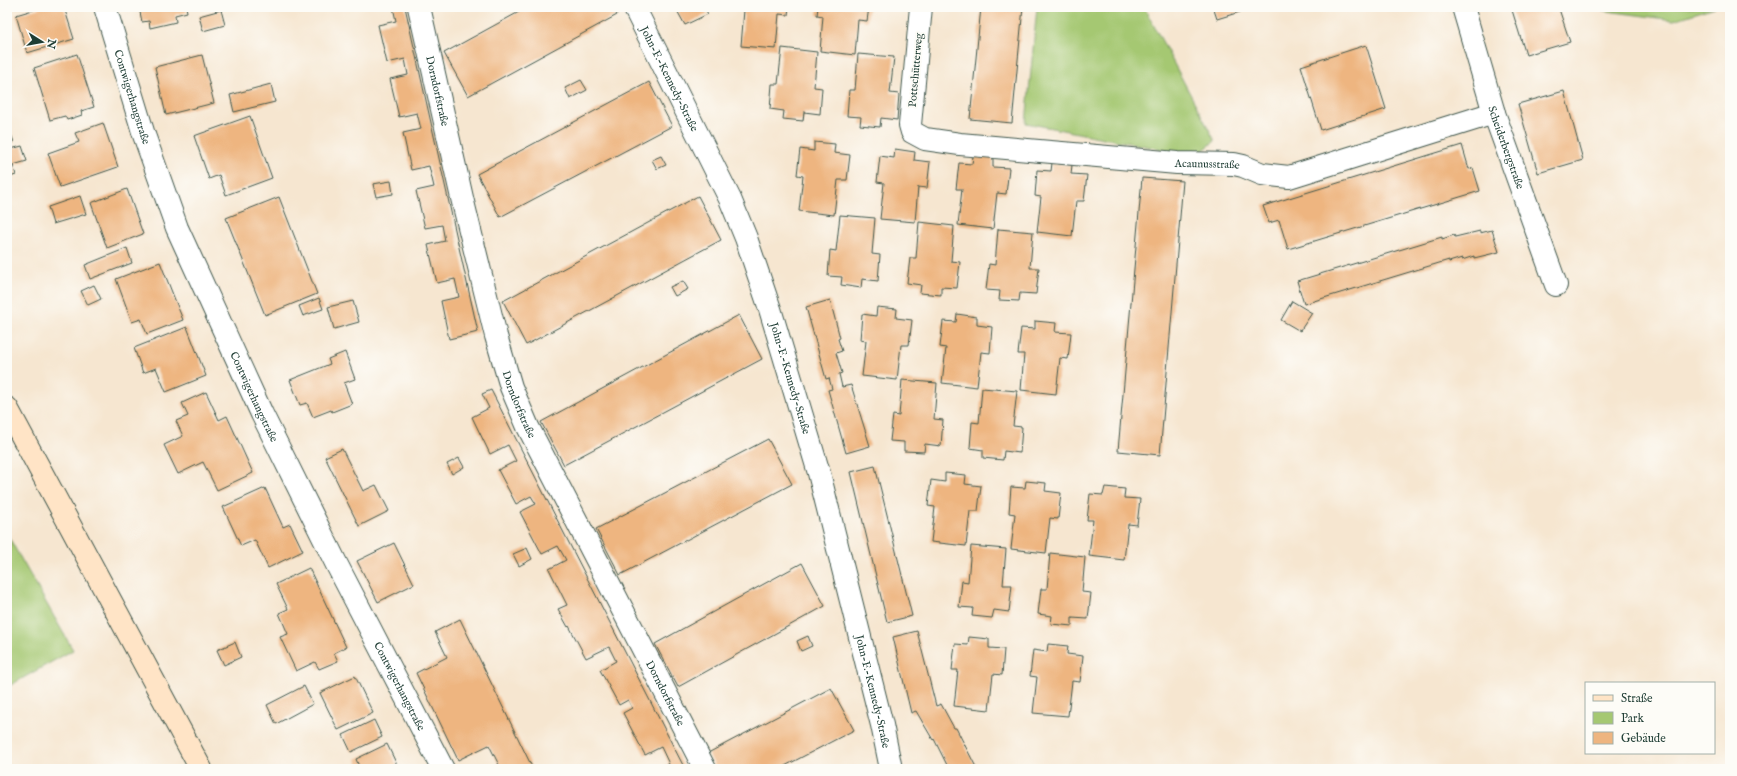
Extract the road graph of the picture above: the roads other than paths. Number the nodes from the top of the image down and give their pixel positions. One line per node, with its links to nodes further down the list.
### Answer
1 (104, 7): 11 (street, Contwigerhangstraße)
2 (419, 7): 12 (street, Dorndorfstraße)
3 (634, 7): 13 (street, John-F.-Kennedy-Straße)
4 (921, 7): 7 (street, Pottschütterweg)
5 (1463, 7): 6 (street, Scheiderbergstraße)
6 (1494, 113): 7 (street, Acaunusstraße); 8 (street, Scheiderbergstraße)
7 (912, 132)
8 (1556, 285)
9 (7, 408): 10 (main road)
10 (201, 769)
11 (443, 769)
12 (705, 769)
13 (891, 769)

